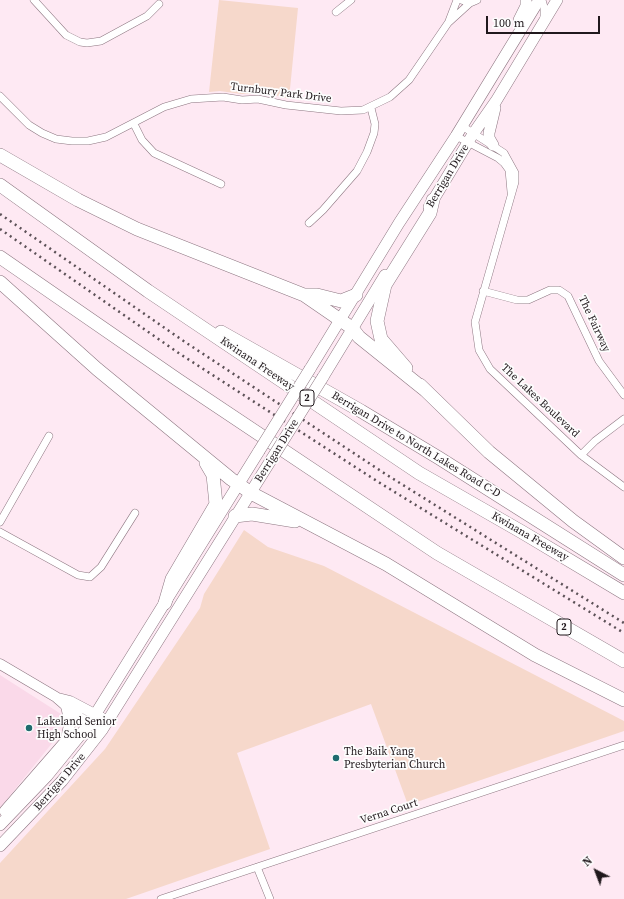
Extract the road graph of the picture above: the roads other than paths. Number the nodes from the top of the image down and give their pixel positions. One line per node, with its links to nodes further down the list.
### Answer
1 (34, 0): 10 (street)
2 (351, 0): 11 (street)
3 (457, 0): 12 (street, Turnbury Park Drive)
4 (461, 0): 9 (street)
5 (477, 0): 9 (street, Turnbury Park Drive)
6 (526, 0): 14 (main road)
7 (540, 0): 13 (street); 14 (main road, Berrigan Drive)
8 (557, 0): 13 (main road, Berrigan Drive)
9 (470, 3): 12 (street, Turnbury Park Drive)
10 (159, 4)
11 (336, 12)
12 (448, 23): 17 (street, Turnbury Park Drive)
13 (543, 24): 16 (main road, Berrigan Drive)
14 (513, 40): 19 (main road, Berrigan Drive)
15 (0, 96): 18 (street, Turnbury Park Drive)
16 (496, 101): 21 (main road, Berrigan Drive); 22 (main road)
17 (371, 108): 18 (street, Turnbury Park Drive); 28 (street)
18 (134, 124): 24 (street)
19 (462, 126): 20 (main road, Berrigan Drive); 21 (street, The Lakes Boulevard)
20 (456, 136): 21 (street, The Lakes Boulevard); 33 (main road, Berrigan Drive)
21 (470, 138): 22 (street, The Lakes Boulevard); 26 (street, The Lakes Boulevard); 27 (main road, Berrigan Drive)
22 (492, 145): 26 (street, The Lakes Boulevard)
23 (0, 155): 32 (highway)
24 (221, 184)
25 (0, 185): 34 (highway, Kwinana Freeway / 2)
26 (511, 194): 31 (street, The Lakes Boulevard)
27 (434, 200): 36 (main road, Berrigan Drive); 37 (highway)
28 (309, 222)
29 (0, 257): 53 (highway, 2)
30 (0, 282): 41 (highway)
31 (483, 291): 38 (street, The Fairway); 42 (street, The Lakes Boulevard)
32 (304, 295): 33 (highway); 35 (highway)
33 (356, 295): 35 (main road, Berrigan Drive)
34 (181, 313): 52 (highway, Berrigan Drive to North Lakes Road C-D); 54 (highway, Kwinana Freeway / 2)
35 (340, 320): 36 (highway); 43 (main road, Berrigan Drive, bridge)
36 (352, 328): 37 (highway); 45 (main road, Berrigan Drive, bridge)
37 (425, 390): 51 (highway)
38 (624, 395)
39 (624, 419): 42 (street)
40 (48, 436): 48 (street)
41 (199, 454): 43 (highway); 55 (highway)
42 (581, 455): 44 (street, The Lakes Boulevard)
43 (238, 484): 45 (highway); 55 (main road, Berrigan Drive)
44 (624, 487)
45 (251, 493): 47 (main road, Berrigan Drive); 49 (highway)
46 (135, 513): 50 (street)
47 (235, 516): 49 (highway); 63 (main road, Berrigan Drive)
48 (0, 522)
49 (306, 523): 60 (highway)
50 (0, 532)
51 (624, 558)
52 (624, 575)
53 (504, 592): 56 (highway, 2); 58 (highway)
54 (624, 593)
55 (165, 603): 62 (main road, Berrigan Drive)
56 (624, 661)
57 (0, 664): 59 (street)
58 (624, 671)
59 (56, 697): 61 (street); 62 (street)
60 (624, 700)
61 (67, 708): 62 (street); 65 (main road)
62 (93, 719): 63 (street); 66 (main road, Berrigan Drive)
63 (105, 725): 67 (main road, Berrigan Drive)
64 (624, 745): 68 (street, Verna Court)
65 (0, 820)
66 (0, 825)
67 (0, 846)
68 (257, 867): 69 (street, Verna Court); 70 (street)
69 (161, 899)
70 (270, 899)

